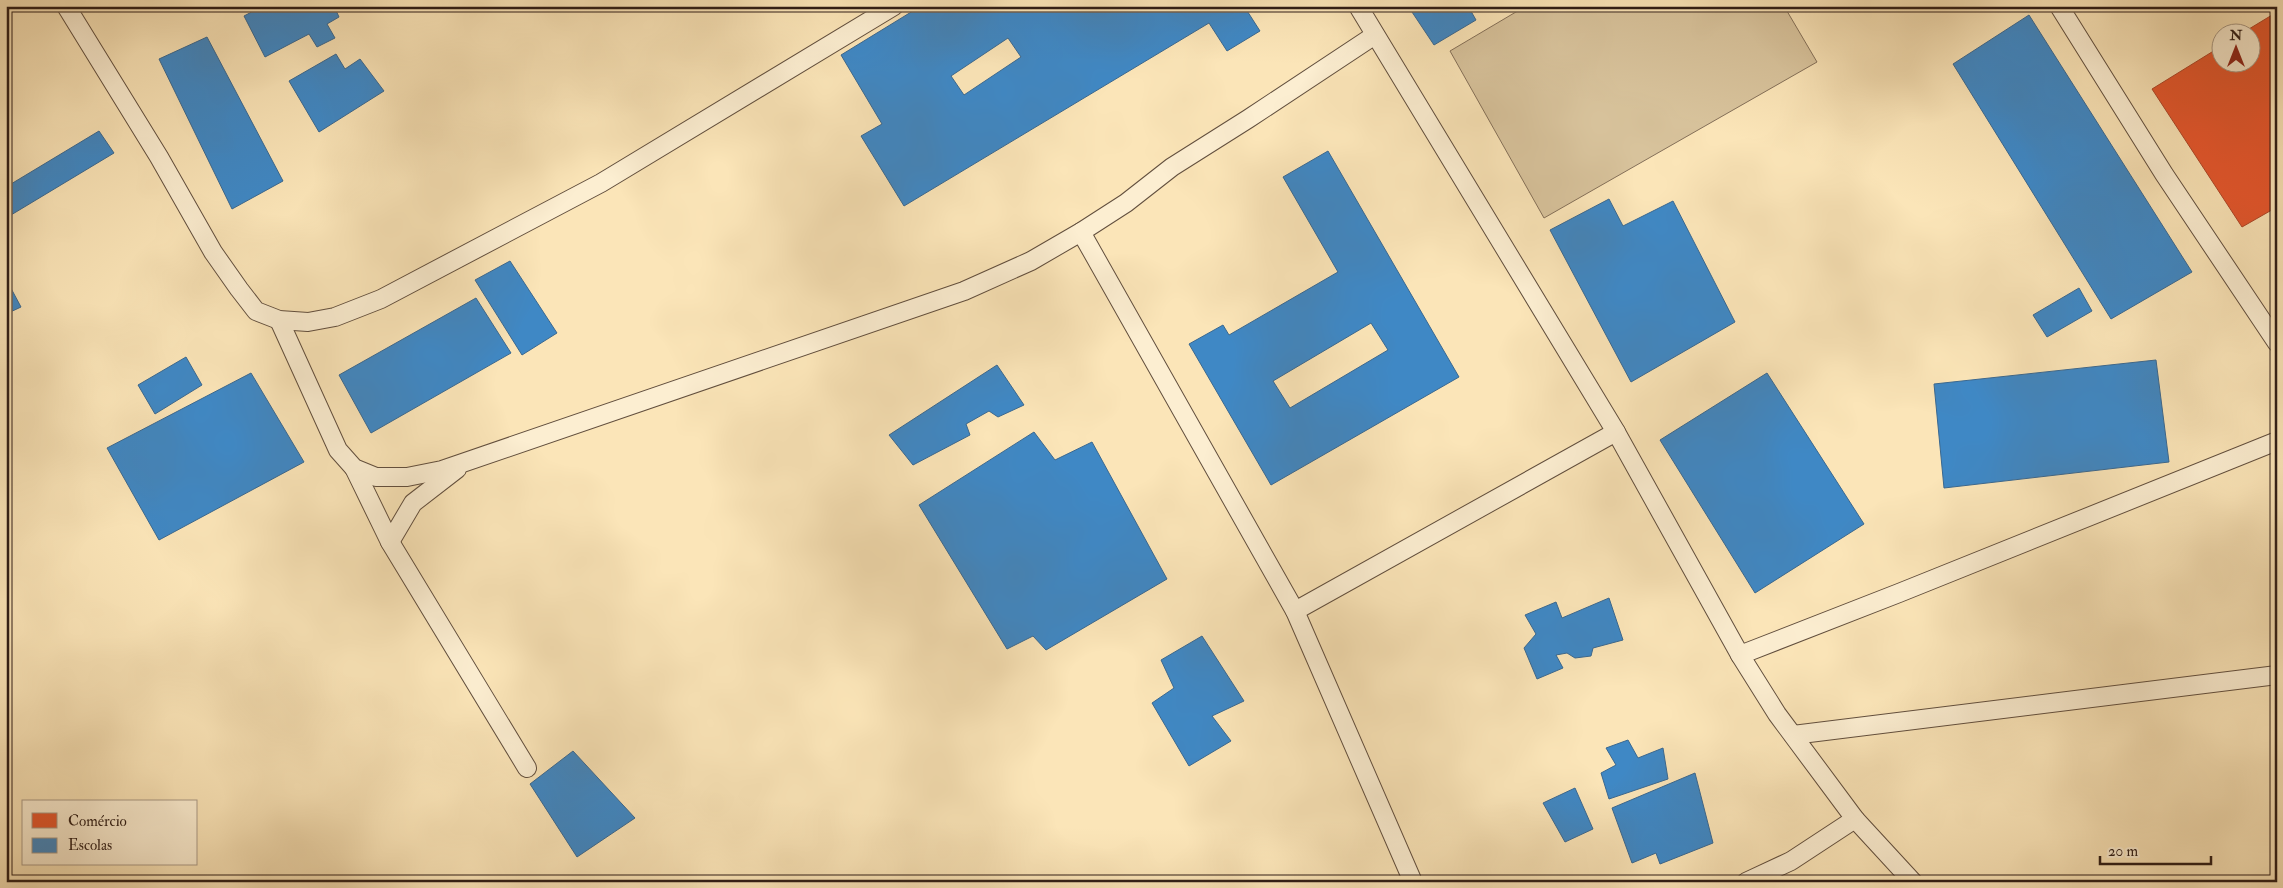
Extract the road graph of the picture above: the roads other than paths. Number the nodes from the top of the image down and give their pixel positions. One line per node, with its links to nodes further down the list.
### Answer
1 (66, 6): 7 (lane)
2 (894, 6): 7 (lane)
3 (1358, 6): 5 (lane)
4 (2059, 6): 8 (lane)
5 (1375, 34): 6 (lane); 9 (lane)
6 (1081, 232): 11 (lane); 14 (lane)
7 (279, 320): 12 (lane)
8 (2277, 343)
9 (1616, 432): 14 (lane); 15 (lane)
10 (2277, 441): 15 (lane)
11 (465, 462): 12 (lane); 13 (lane)
12 (354, 468): 13 (lane)
13 (390, 542): 18 (lane)
14 (1295, 611): 20 (lane)
15 (1740, 655): 17 (lane)
16 (2277, 675): 17 (lane)
17 (1793, 735): 19 (lane)
18 (527, 768)
19 (1855, 819): 21 (lane); 22 (lane)
20 (1413, 882)
21 (1746, 882)
22 (1913, 882)

